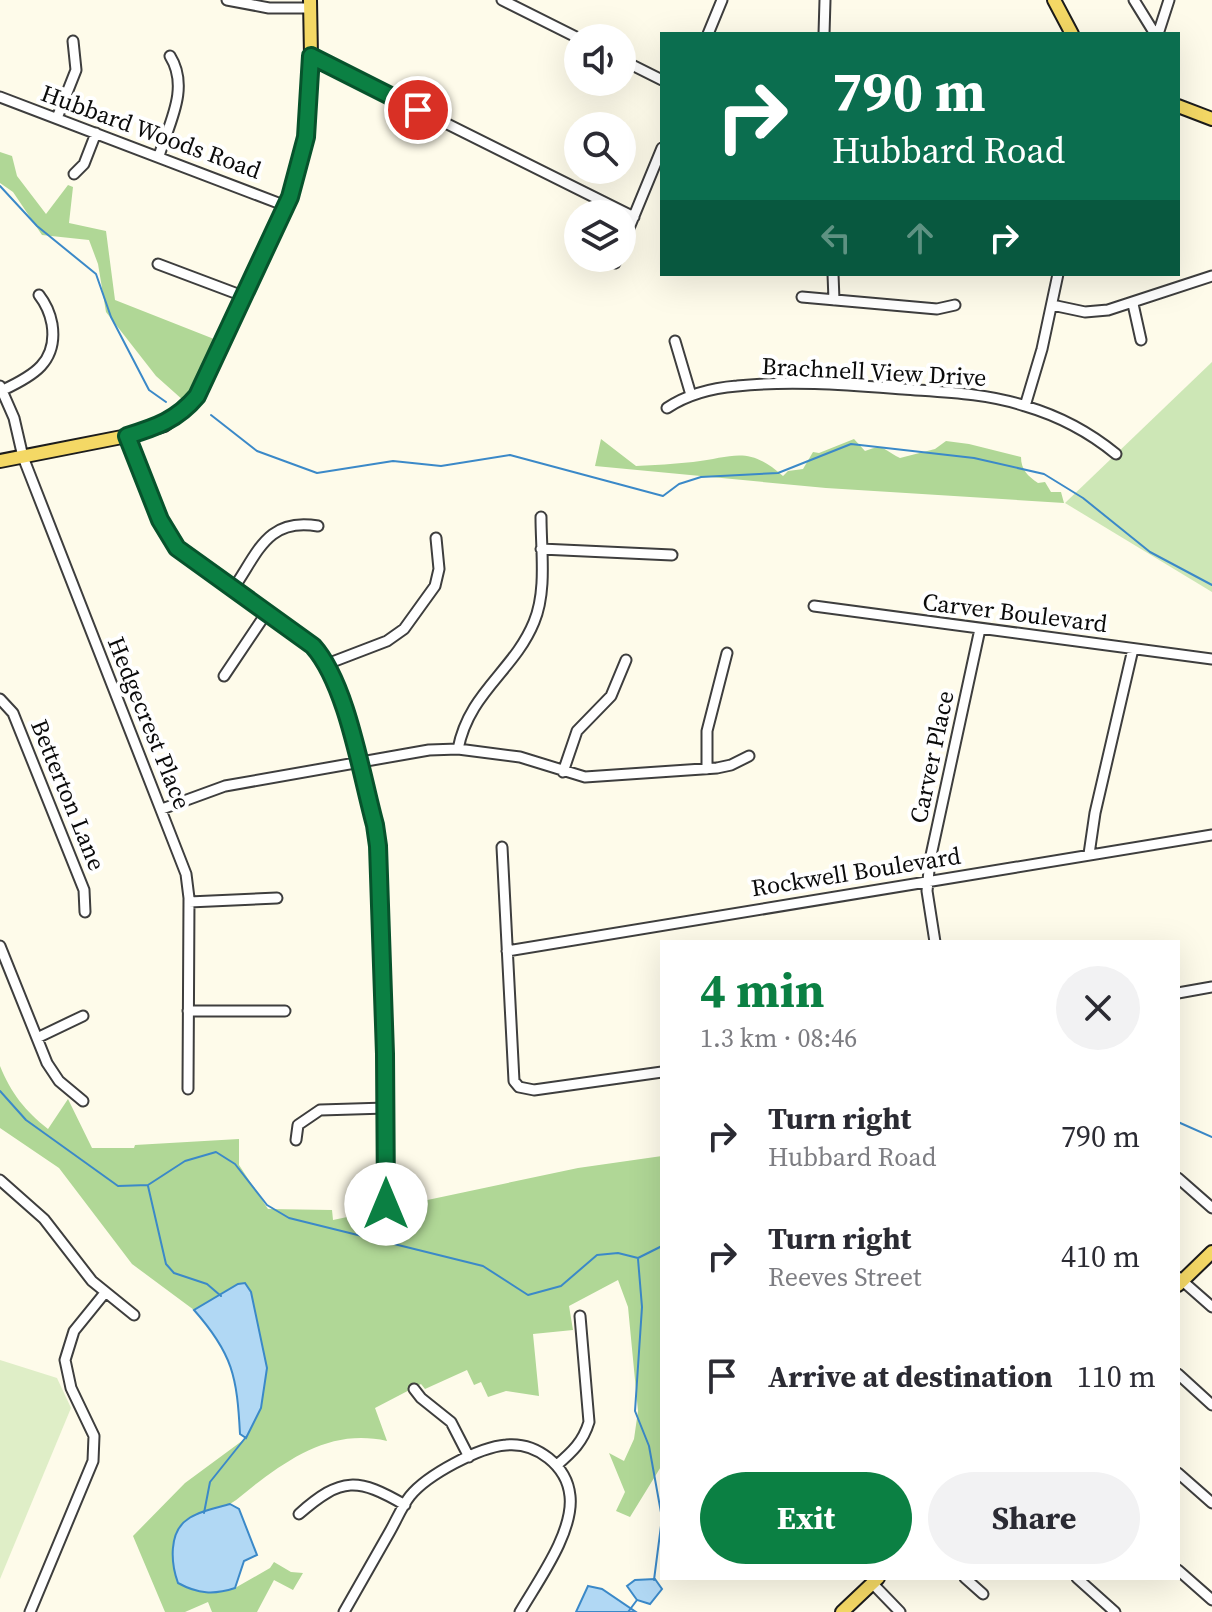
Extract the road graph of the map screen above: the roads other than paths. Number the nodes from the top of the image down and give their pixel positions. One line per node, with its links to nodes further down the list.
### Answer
1 (227, 0): 8 (street)
2 (502, 0): 9 (street)
3 (722, 0): 10 (street)
4 (825, 0): 11 (street)
5 (1054, 0): 12 (main road)
6 (1134, 0): 13 (street)
7 (1169, 0): 14 (street)
8 (309, 4): 17 (main road)
9 (564, 31)
10 (709, 32)
11 (824, 32)
12 (1071, 32)
13 (1155, 32)
14 (1157, 32)
15 (73, 41): 22 (street)
16 (170, 56): 26 (street)
17 (311, 56): 28 (street); 29 (main road)
18 (636, 67): 19 (street)
19 (660, 79)
20 (0, 97): 22 (street, Hubbard Woods Road)
21 (1180, 107): 23 (main road)
22 (57, 118): 24 (street, Hubbard Woods Road)
23 (1212, 119)
24 (96, 133): 26 (street, Hubbard Woods Road); 27 (street)
25 (660, 153): 30 (street)
26 (159, 156): 29 (street, Hubbard Woods Road)
27 (74, 174)
28 (600, 200)
29 (286, 206): 36 (main road)
30 (636, 212)
31 (158, 264): 36 (street)
32 (833, 276): 38 (street)
33 (1058, 276): 41 (street)
34 (1212, 276): 39 (street)
35 (39, 295): 44 (street)
36 (243, 296): 50 (main road)
37 (802, 297): 38 (street)
38 (834, 300): 40 (street)
39 (1133, 304): 41 (street); 42 (street)
40 (955, 305)
41 (1052, 305): 48 (street)
42 (1141, 340)
43 (675, 341): 47 (street)
44 (48, 360): 45 (street); 46 (street)
45 (61, 367)
46 (1, 388): 52 (street, Hedgecrest Place)
47 (691, 395): 48 (street, Brachnell View Drive); 49 (street, Brachnell View Drive)
48 (1025, 406): 51 (street, Brachnell View Drive)
49 (667, 408)
50 (127, 436): 52 (main road); 59 (street)
51 (1116, 454)
52 (23, 457): 53 (main road); 75 (street, Hedgecrest Place)
53 (0, 461)
54 (541, 517): 57 (street)
55 (318, 526): 59 (street)
56 (436, 538): 67 (street)
57 (541, 549): 58 (street); 70 (street)
58 (672, 555)
59 (233, 589): 61 (street)
60 (814, 606): 62 (street, Carver Boulevard)
61 (267, 612): 67 (street); 68 (street)
62 (980, 629): 63 (street, Carver Boulevard); 79 (street, Carver Place)
63 (1133, 649): 65 (street, Carver Boulevard); 78 (street)
64 (727, 653): 73 (street)
65 (1212, 659)
66 (626, 660): 74 (street)
67 (327, 664): 72 (street)
68 (224, 676)
69 (0, 699): 82 (street, Betterton Lane)
70 (458, 749): 72 (street); 74 (street)
71 (749, 756): 73 (street)
72 (358, 764): 75 (street); 95 (street)
73 (707, 769): 74 (street)
74 (563, 772)
75 (162, 809): 81 (street, Hedgecrest Place)
76 (1212, 835): 78 (street, Rockwell Boulevard)
77 (502, 847): 85 (street)
78 (1089, 854): 79 (street, Rockwell Boulevard)
79 (928, 880): 83 (street, Carver Place); 85 (street, Rockwell Boulevard)
80 (277, 898): 81 (street)
81 (189, 902): 88 (street, Hedgecrest Place)
82 (85, 912)
83 (935, 940)
84 (0, 946): 91 (street)
85 (507, 951): 92 (street)
86 (1212, 987): 87 (street)
87 (1180, 993)
88 (188, 1011): 89 (street); 93 (street, Hedgecrest Place)
89 (285, 1011)
90 (83, 1016): 91 (street)
91 (37, 1038): 94 (street)
92 (660, 1072)
93 (188, 1089)
94 (83, 1101)
95 (386, 1108): 96 (street); 99 (street)
96 (296, 1140)
97 (0, 1180): 104 (street)
98 (1180, 1180): 100 (street)
99 (386, 1204)
100 (1212, 1208)
101 (1212, 1252): 102 (main road)
102 (1180, 1280)
103 (1180, 1282): 105 (street)
104 (104, 1294): 106 (street); 123 (street)
105 (1212, 1307)
106 (134, 1315)
107 (580, 1316): 112 (street)
108 (1180, 1376): 110 (street)
109 (414, 1389): 111 (street)
110 (1212, 1405)
111 (469, 1457): 112 (street); 115 (street)
112 (557, 1465): 125 (street)
113 (1180, 1475): 114 (street)
114 (1212, 1503)
115 (405, 1505): 116 (street); 124 (street)
116 (299, 1514)
117 (1180, 1572): 122 (street)
118 (967, 1580): 121 (street)
119 (1079, 1580): 128 (street)
120 (875, 1581): 126 (main road); 127 (street)
121 (983, 1594)
122 (1212, 1600)
123 (30, 1612)
124 (344, 1612)
125 (520, 1612)
126 (842, 1612)
127 (900, 1612)
128 (1115, 1612)

